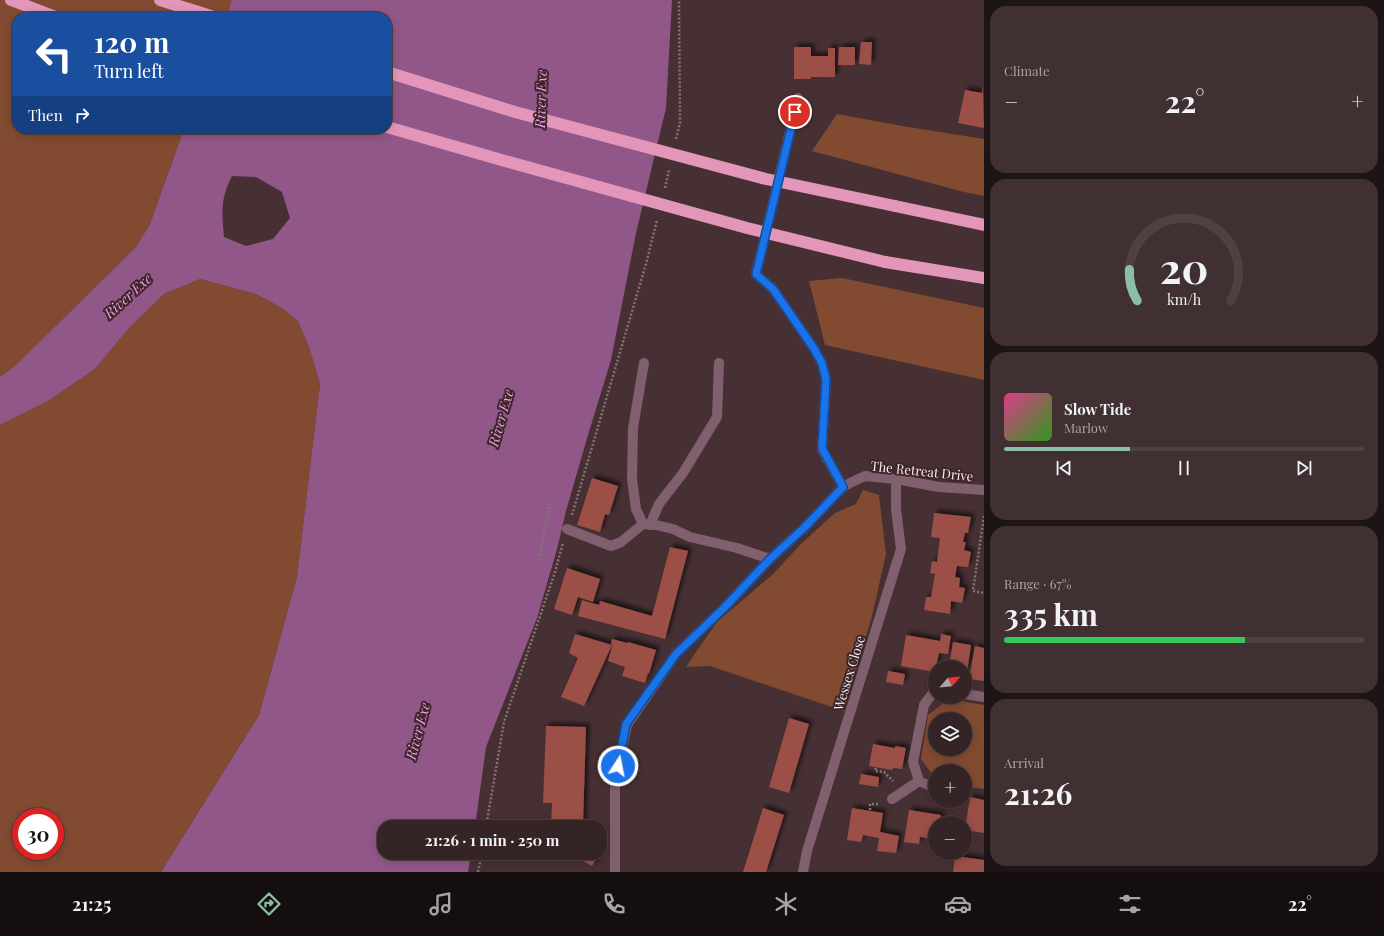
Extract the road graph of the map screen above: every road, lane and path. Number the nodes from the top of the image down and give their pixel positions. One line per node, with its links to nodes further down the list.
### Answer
1 (11, 0): 4 (highway)
2 (160, 0): 5 (highway)
3 (679, 0): 9 (path)
4 (43, 12)
5 (198, 12)
6 (392, 74): 13 (highway, bridge)
7 (798, 98): 18 (street)
8 (392, 128): 14 (highway, bridge)
9 (675, 145)
10 (670, 168): 11 (path)
11 (664, 190)
12 (657, 220): 23 (path)
13 (984, 225)
14 (984, 278)
15 (644, 363): 22 (street)
16 (719, 363): 22 (street)
17 (896, 479): 18 (street, The Retreat Drive); 19 (street, The Retreat Drive); 39 (street, Wessex Close)
18 (843, 487): 24 (street, The Retreat Drive)
19 (984, 490)
20 (550, 502): 25 (path)
21 (984, 516): 26 (path)
22 (647, 525): 23 (street); 24 (street)
23 (567, 529): 35 (path)
24 (770, 559): 38 (street, The Retreat Drive)
25 (539, 560)
26 (984, 593)
27 (972, 695): 28 (street)
28 (984, 697)
29 (928, 700): 31 (street)
30 (876, 768): 32 (path)
31 (919, 781): 33 (street); 34 (street)
32 (894, 782)
33 (928, 785)
34 (892, 799)
35 (487, 820)
36 (481, 860): 37 (path)
37 (478, 872)
38 (615, 872)
39 (803, 872)

